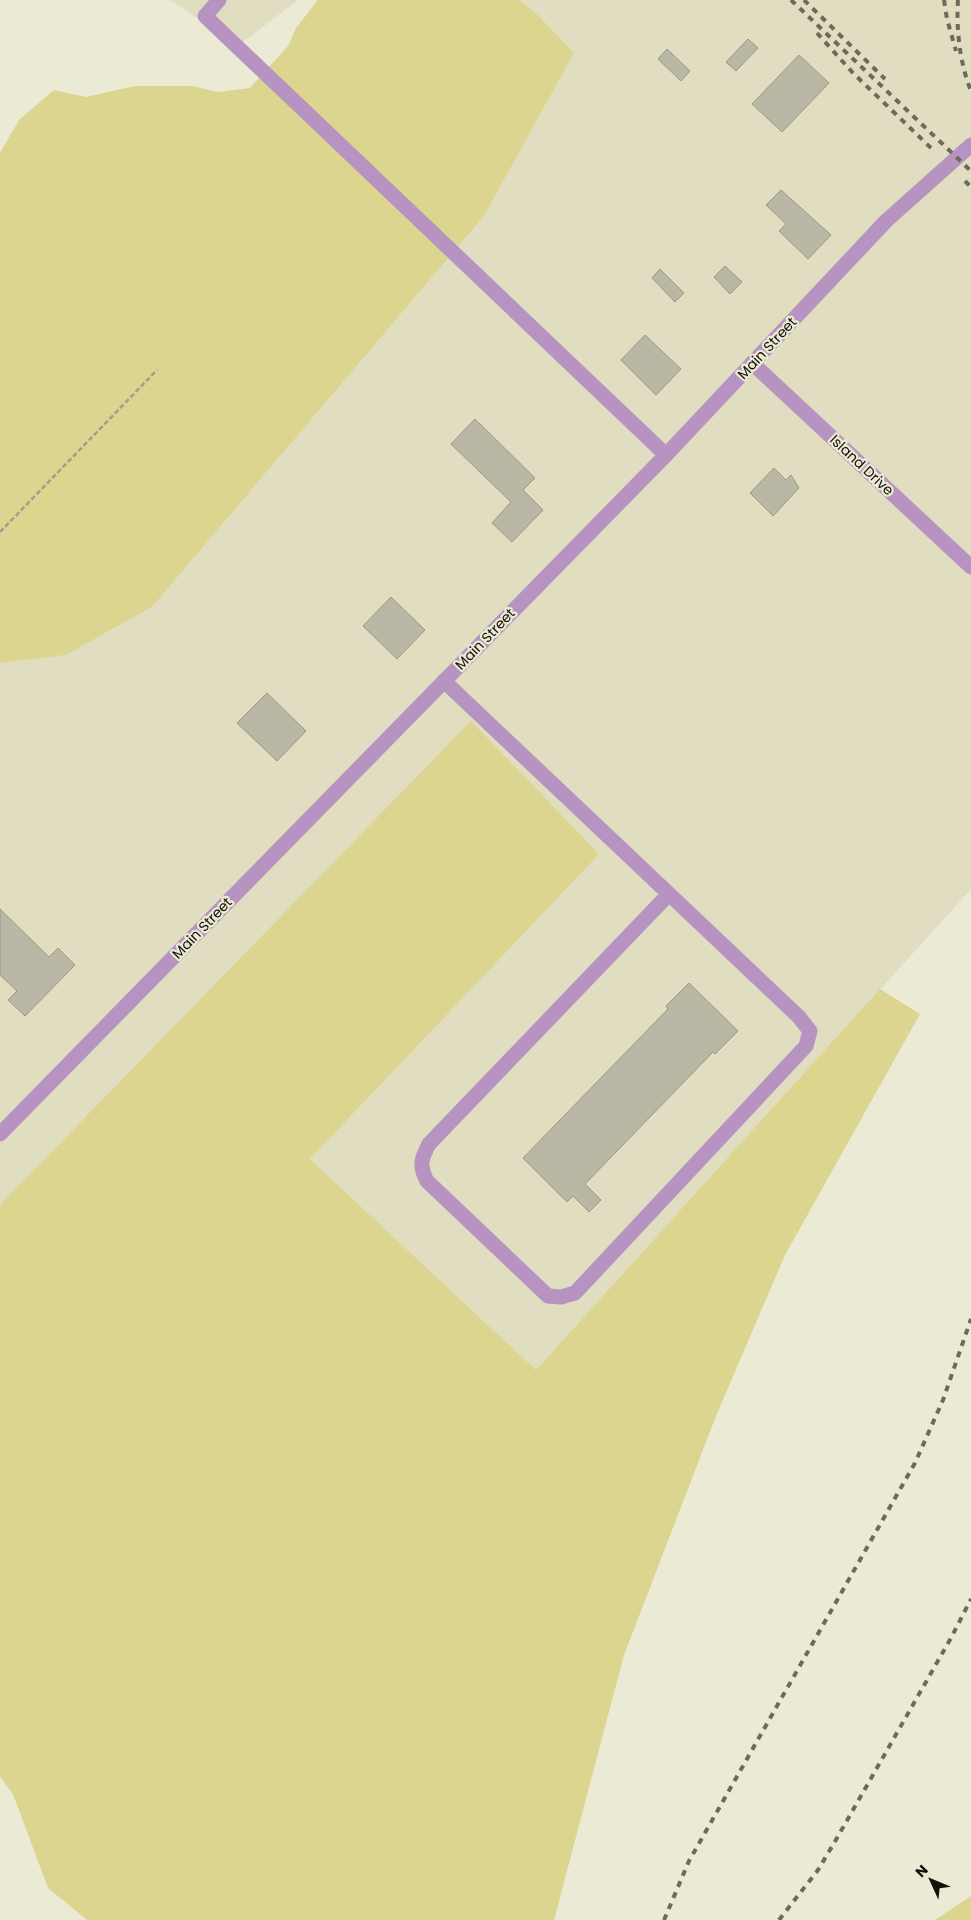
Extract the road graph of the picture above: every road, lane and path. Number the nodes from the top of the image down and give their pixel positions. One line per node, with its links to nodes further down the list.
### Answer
1 (219, 0): 5 (street)
2 (971, 145): 3 (street, Main Street)
3 (752, 363): 5 (street, Main Street); 7 (street, Island Drive)
4 (158, 370): 6 (path)
5 (666, 454): 8 (street, Main Street)
6 (0, 532)
7 (971, 567)
8 (444, 681): 9 (street); 10 (street, Main Street)
9 (669, 894): 9 (street)
10 (0, 1134)

